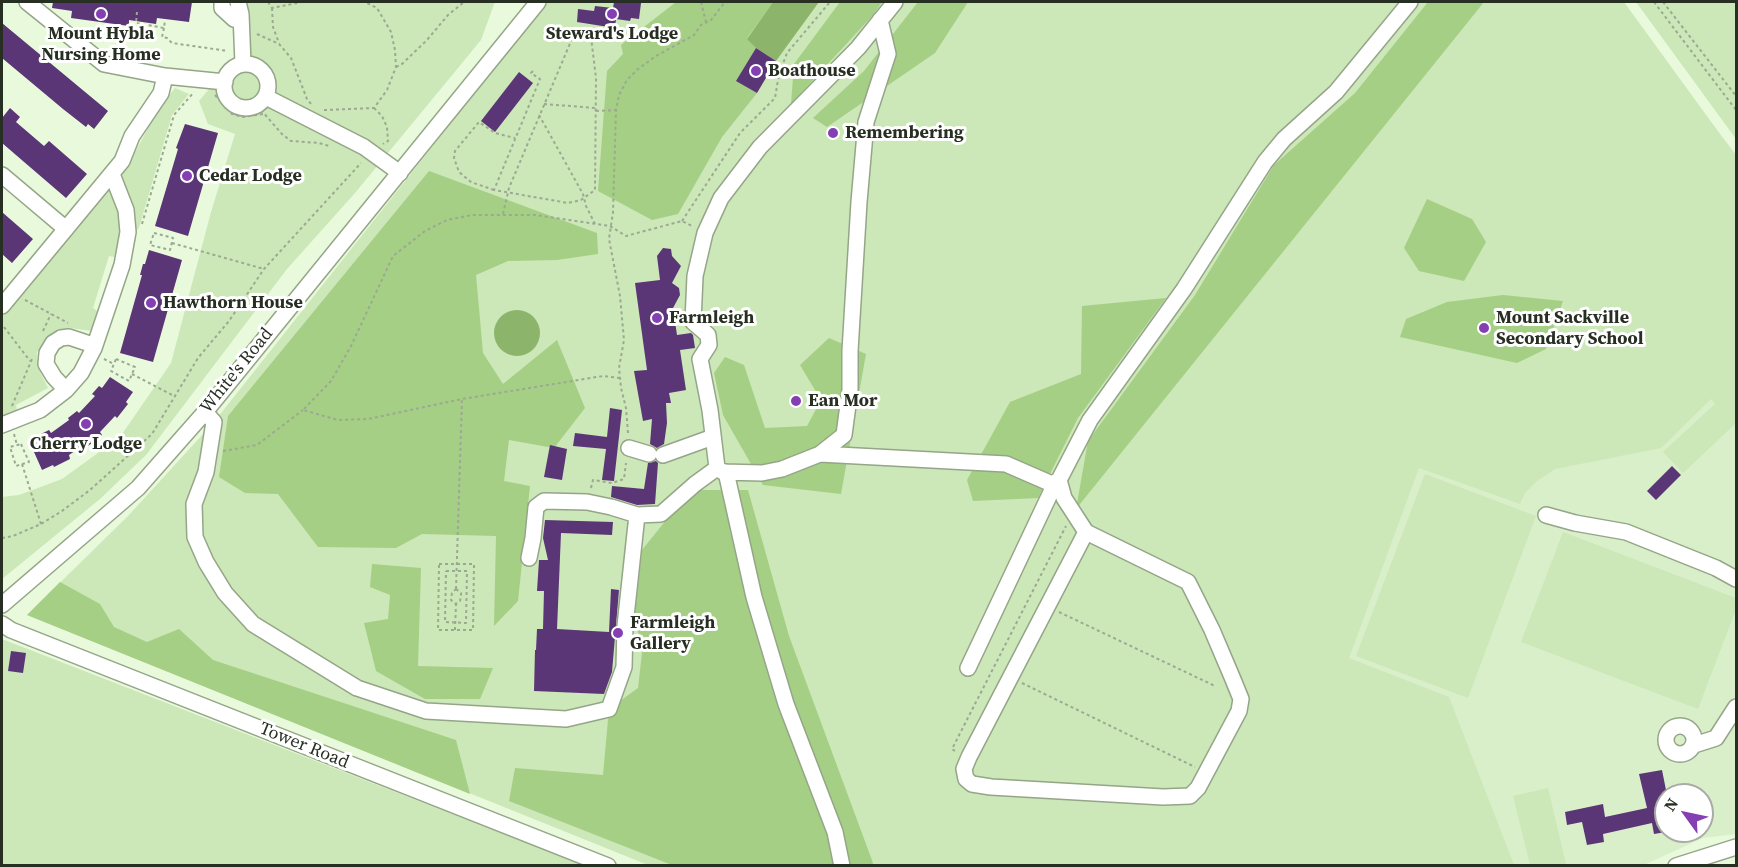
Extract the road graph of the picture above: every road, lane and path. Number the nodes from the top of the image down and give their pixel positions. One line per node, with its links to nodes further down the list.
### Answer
1 (27, 2): 30 (street)
2 (222, 2): 21 (street)
3 (238, 2): 21 (street)
4 (268, 2): 16 (path)
5 (302, 2): 16 (path)
6 (365, 2): 28 (path)
7 (464, 2): 28 (path)
8 (538, 2): 47 (street, White's Road)
9 (701, 2): 20 (path)
10 (725, 2): 20 (path)
11 (830, 2): 54 (path)
12 (895, 2): 19 (street)
13 (1410, 2): 87 (street)
14 (1654, 2): 42 (path)
15 (1663, 2): 34 (path)
16 (272, 8): 25 (path)
17 (137, 12): 22 (path)
18 (165, 20): 22 (path)
19 (880, 20): 58 (street); 84 (street)
20 (706, 22): 41 (path)
21 (242, 26): 25 (path); 27 (street)
22 (164, 28): 26 (path)
23 (574, 34): 35 (path)
24 (591, 37): 39 (path)
25 (279, 44): 37 (path)
26 (230, 51)
27 (243, 64): 31 (street); 36 (street)
28 (396, 67): 38 (path)
29 (533, 71): 44 (path)
30 (165, 76): 31 (street); 48 (street)
31 (219, 87): 36 (street); 36 (path)
32 (187, 90): 33 (path)
33 (195, 90)
34 (1737, 96)
35 (544, 104): 39 (path); 43 (path)
36 (262, 105): 45 (path); 46 (street)
37 (313, 106)
38 (375, 108): 40 (path); 46 (path)
39 (596, 109): 41 (path); 52 (path)
40 (324, 110)
41 (616, 110): 56 (path)
42 (1737, 110)
43 (539, 115): 51 (path); 52 (path)
44 (515, 138): 50 (path); 50 (path)
45 (336, 148)
46 (364, 155): 47 (street); 60 (path)
47 (400, 173): 78 (street, White's Road)
48 (112, 174): 57 (street); 74 (street)
49 (2, 175): 57 (street)
50 (494, 190): 51 (path)
51 (507, 194): 52 (path); 53 (path)
52 (584, 197): 55 (path)
53 (503, 214): 55 (path); 77 (path)
54 (682, 221): 56 (path); 58 (path)
55 (595, 224): 56 (path)
56 (610, 226): 73 (path)
57 (66, 229): 61 (street)
58 (705, 233): 80 (street)
59 (172, 243): 59 (path); 60 (path)
60 (264, 269): 75 (path)
61 (6, 300): 62 (path)
62 (51, 314): 63 (path); 65 (path)
63 (68, 323)
64 (4, 327): 69 (path)
65 (43, 333)
66 (87, 343): 74 (street)
67 (35, 352): 69 (path)
68 (102, 357): 70 (path)
69 (31, 362): 71 (path); 79 (path)
70 (114, 364): 72 (path); 72 (path)
71 (38, 370)
72 (132, 374): 75 (path)
73 (620, 378): 76 (path); 83 (path)
74 (66, 390): 79 (street)
75 (174, 396): 92 (path)
76 (462, 399): 77 (path); 96 (path)
77 (303, 410): 82 (path)
78 (205, 412): 82 (street); 105 (street, White's Road)
79 (5, 424): 81 (path)
80 (713, 437): 83 (street); 86 (street)
81 (17, 445): 85 (path); 85 (path)
82 (210, 446): 90 (street)
83 (629, 448): 88 (path)
84 (820, 454): 86 (street); 87 (street)
85 (22, 464): 92 (path)
86 (722, 470): 90 (street); 119 (street)
87 (1060, 483): 93 (street); 110 (street)
88 (588, 502): 90 (street); 95 (street)
89 (1545, 514): 98 (street)
90 (637, 515)
91 (1071, 518): 115 (path)
92 (41, 524): 94 (path)
93 (1086, 532): 106 (street); 116 (street)
94 (2, 538)
95 (529, 558)
96 (457, 564): 97 (path); 109 (path); 109 (path)
97 (457, 571): 99 (path); 100 (path); 103 (path)
98 (1737, 579)
99 (456, 589): 101 (path); 102 (path)
100 (445, 597): 101 (path); 107 (path)
101 (452, 597): 104 (path)
102 (461, 597): 103 (path); 104 (path)
103 (467, 597): 107 (path)
104 (456, 604): 107 (path)
105 (2, 605)
106 (1047, 606): 111 (street); 112 (path)
107 (455, 622): 109 (path)
108 (2, 624): 118 (street, Tower Road)
109 (455, 630)
110 (968, 668)
111 (1011, 677): 115 (street); 116 (path)
112 (1215, 686)
113 (1737, 706): 114 (street)
114 (1694, 745)
115 (969, 757): 116 (street)
116 (1206, 772)
117 (1737, 847): 120 (street)
118 (608, 866)
119 (842, 866)
120 (1676, 866)

